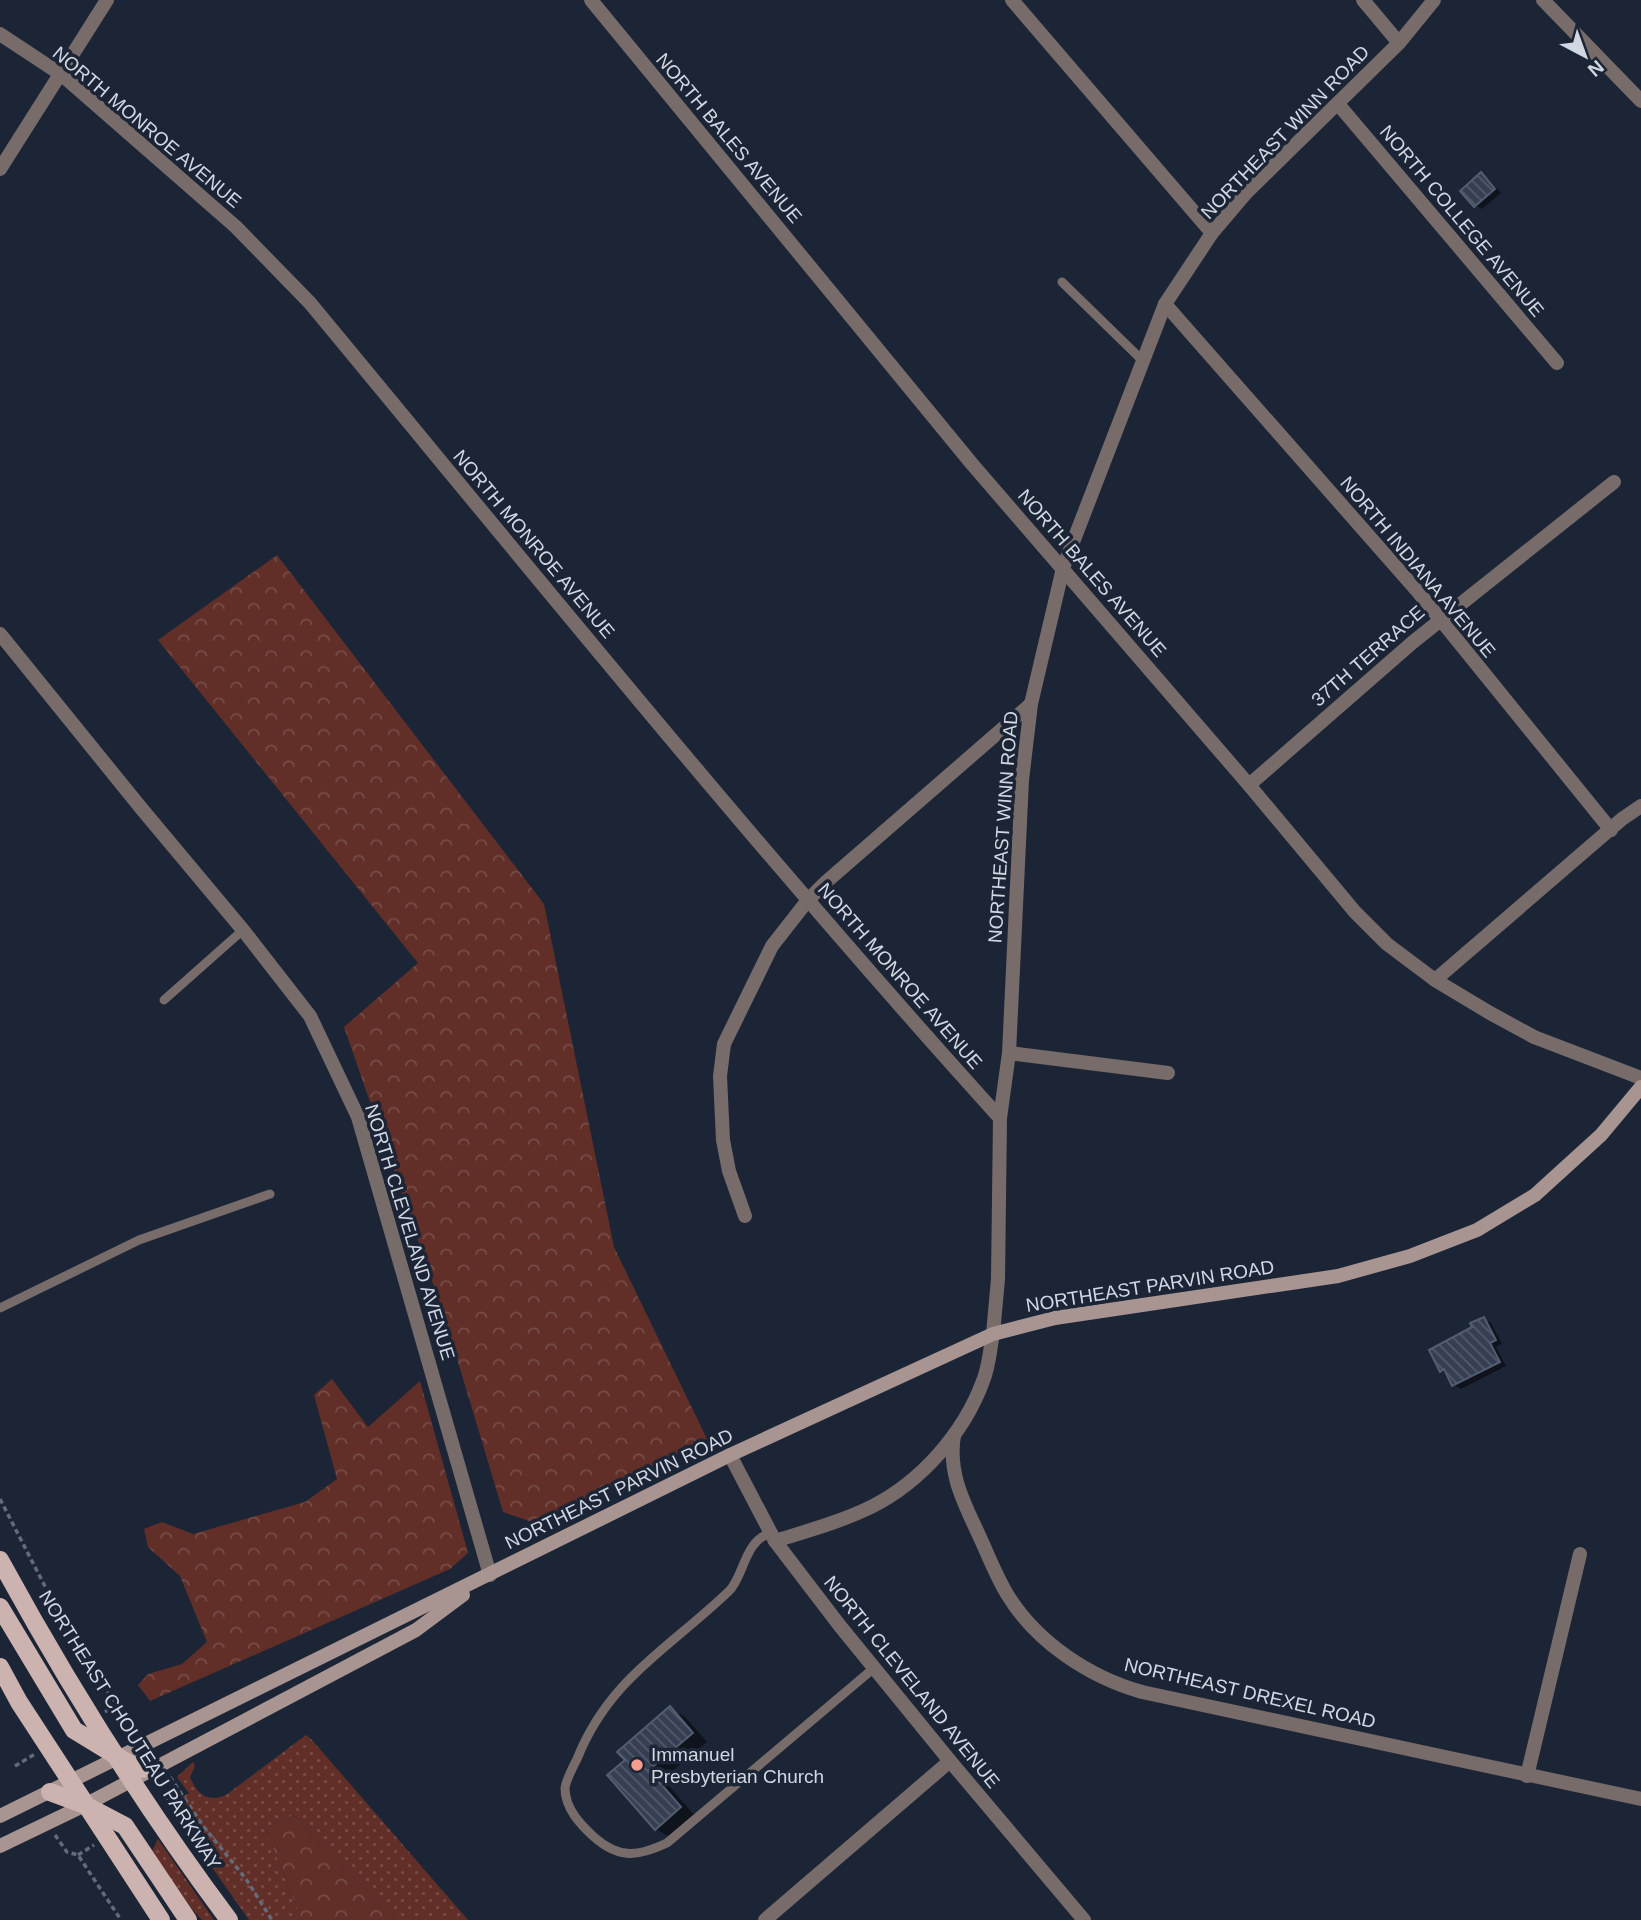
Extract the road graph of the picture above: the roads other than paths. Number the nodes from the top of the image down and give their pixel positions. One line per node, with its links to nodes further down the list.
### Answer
1 (107, 0): 9 (street)
2 (591, 0): 19 (street, NORTH BALES AVENUE)
3 (1012, 0): 13 (street)
4 (1363, 0): 8 (street)
5 (1434, 0): 8 (street, NORTHEAST WINN ROAD)
6 (1543, 0): 10 (street)
7 (0, 34): 9 (street, NORTH MONROE AVENUE)
8 (1399, 43): 11 (street, NORTHEAST WINN ROAD)
9 (62, 75): 12 (street); 26 (street, NORTH MONROE AVENUE)
10 (1641, 101)
11 (1338, 104): 13 (street, NORTHEAST WINN ROAD); 17 (street, NORTH COLLEGE AVENUE)
12 (0, 169)
13 (1212, 233): 15 (street, NORTHEAST WINN ROAD)
14 (1062, 282): 16 (lane)
15 (1165, 304): 16 (street, NORTHEAST WINN ROAD); 20 (street, NORTH INDIANA AVENUE)
16 (1143, 360): 19 (street, NORTHEAST WINN ROAD)
17 (1557, 363)
18 (1614, 482): 20 (street, 37TH TERRACE)
19 (1063, 568): 22 (street, NORTHEAST WINN ROAD); 23 (street, NORTH BALES AVENUE)
20 (1440, 620): 23 (street, 37TH TERRACE); 25 (street, NORTH INDIANA AVENUE)
21 (0, 634): 27 (street, NORTH CLEVELAND AVENUE)
22 (1031, 704): 26 (street); 30 (street, NORTHEAST WINN ROAD)
23 (1249, 785): 28 (street, NORTH BALES AVENUE)
24 (1641, 806): 25 (street)
25 (1611, 830): 28 (street)
26 (808, 900): 34 (street, NORTH MONROE AVENUE); 36 (street)
27 (243, 930): 29 (lane); 44 (street, NORTH CLEVELAND AVENUE)
28 (1435, 980): 32 (street, NORTH BALES AVENUE)
29 (164, 1000)
30 (1009, 1053): 31 (street); 34 (street, NORTHEAST WINN ROAD)
31 (1168, 1073)
32 (1641, 1078)
33 (1641, 1087): 38 (main road, NORTHEAST PARVIN ROAD)
34 (1000, 1118): 38 (street, NORTHEAST WINN ROAD)
35 (270, 1194): 37 (lane)
36 (745, 1216)
37 (0, 1308)
38 (993, 1334): 39 (street, NORTHEAST WINN ROAD); 40 (main road, NORTHEAST PARVIN ROAD)
39 (954, 1435): 41 (street, NORTHEAST WINN ROAD); 51 (street, NORTHEAST DREXEL ROAD)
40 (730, 1455): 41 (street, NORTH CLEVELAND AVENUE); 44 (main road, NORTHEAST PARVIN ROAD)
41 (773, 1537): 47 (street, NORTH CLEVELAND AVENUE); 47 (lane)
42 (1580, 1554): 51 (street)
43 (0, 1560): 48 (main road, NORTHEAST CHOUTEAU PARKWAY)
44 (489, 1574): 48 (main road, NORTHEAST PARVIN ROAD); 50 (main road, NORTHEAST PARVIN ROAD)
45 (0, 1607): 48 (main road)
46 (0, 1667): 53 (main road)
47 (874, 1668): 49 (street, NORTH CLEVELAND AVENUE)
48 (119, 1758): 50 (main road); 52 (main road, NORTHEAST CHOUTEAU PARKWAY); 53 (main road, NORTHEAST PARVIN ROAD)
49 (950, 1761): 62 (street); 63 (street, NORTH CLEVELAND AVENUE)
50 (158, 1766): 52 (main road, NORTHEAST PARVIN ROAD)
51 (1527, 1776): 55 (street, NORTHEAST DREXEL ROAD)
52 (132, 1780): 56 (main road, NORTHEAST PARVIN ROAD); 61 (main road, NORTHEAST CHOUTEAU PARKWAY)
53 (70, 1782): 54 (main road, NORTHEAST PARVIN ROAD); 56 (main road)
54 (50, 1792): 56 (main road); 57 (main road, NORTHEAST PARVIN ROAD)
55 (1641, 1798)
56 (85, 1805): 58 (main road, NORTHEAST PARVIN ROAD); 59 (main road); 60 (main road)
57 (0, 1816)
58 (0, 1846)
59 (161, 1920)
60 (188, 1920)
61 (229, 1920)
62 (765, 1920)
63 (1084, 1920)

